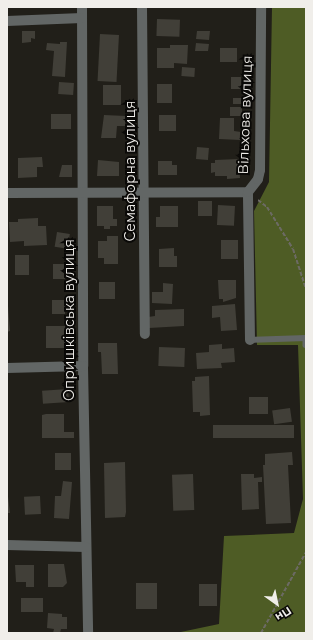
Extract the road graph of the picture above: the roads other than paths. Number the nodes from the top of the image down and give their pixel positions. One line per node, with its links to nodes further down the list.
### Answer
1 (82, 7): 4 (street, Опришківська вулиця)
2 (142, 7): 7 (street, Семафорна вулиця)
3 (262, 7): 8 (street, Вільхова вулиця)
4 (82, 18): 5 (street); 6 (street, Опришківська вулиця)
5 (7, 21)
6 (82, 192): 7 (street); 9 (street); 13 (street, Опришківська вулиця)
7 (145, 192): 8 (street); 10 (street, Семафорна вулиця)
8 (248, 192): 11 (street, Вільхова вулиця)
9 (7, 193)
10 (145, 334)
11 (250, 340): 12 (lane)
12 (306, 345)
13 (83, 366): 14 (street); 16 (street, Опришківська вулиця)
14 (7, 367)
15 (7, 545): 16 (street)
16 (86, 547): 17 (street, Опришківська вулиця)
17 (88, 633)

